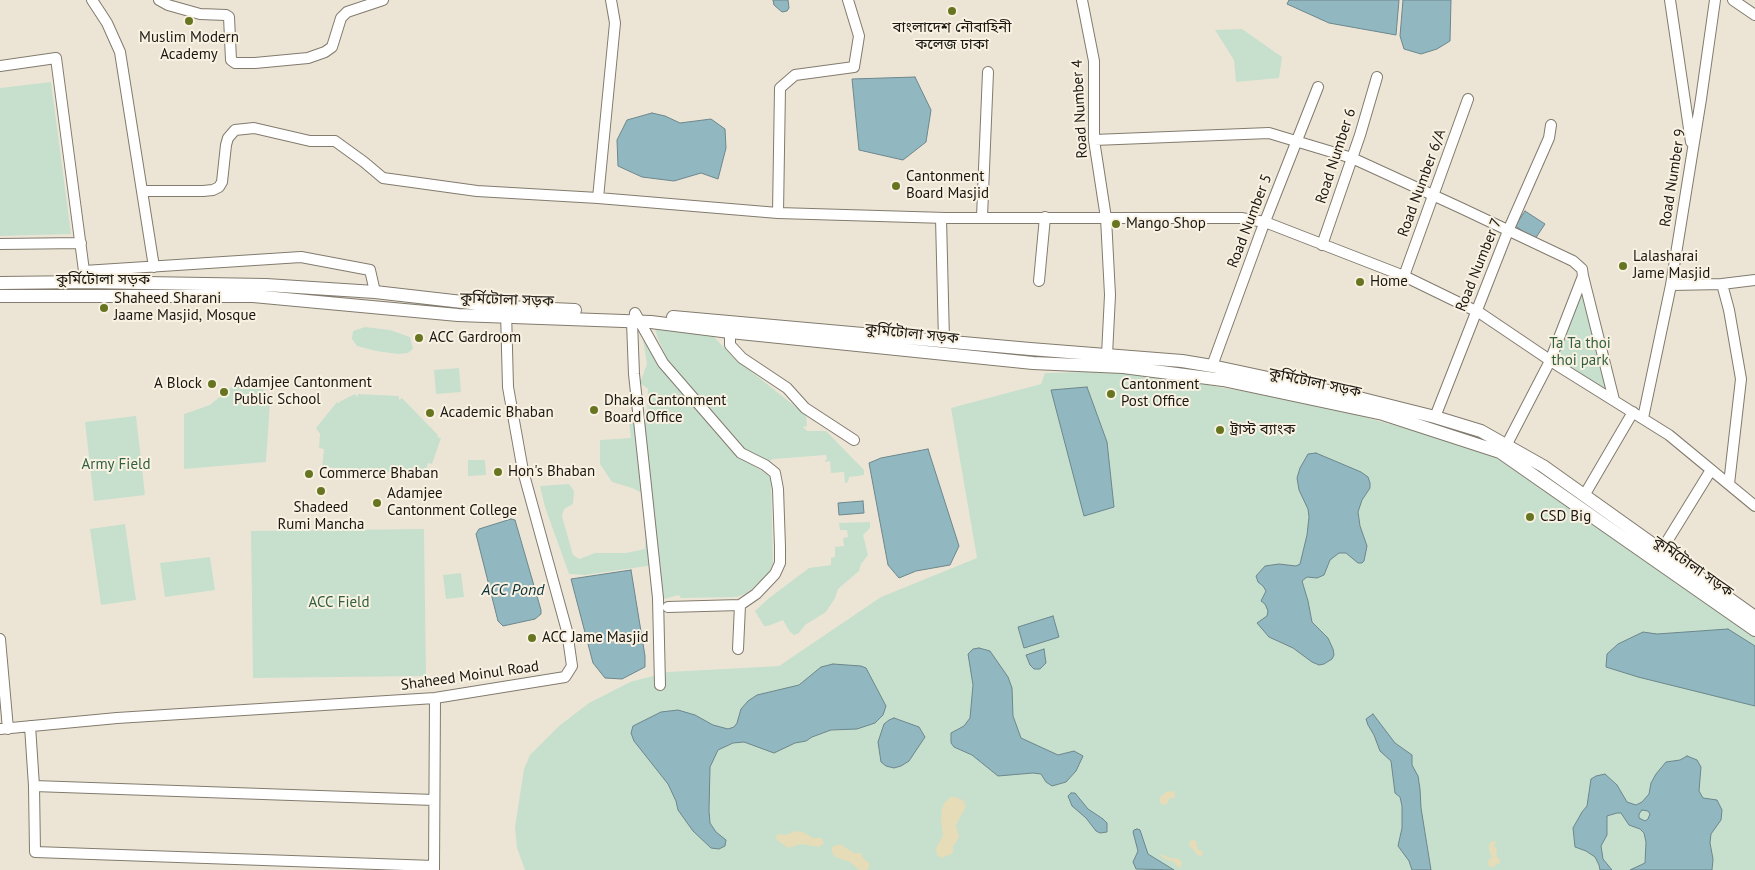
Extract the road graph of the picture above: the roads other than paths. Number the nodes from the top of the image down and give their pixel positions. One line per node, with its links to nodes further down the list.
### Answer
1 (92, 0): 21 (street)
2 (159, 0): 3 (street)
3 (383, 0)
4 (611, 0): 23 (street)
5 (848, 0): 24 (street)
6 (1082, 0): 17 (street, Road Number 4)
7 (1670, 0): 19 (street)
8 (1715, 0): 19 (street, Road Number 9)
9 (1733, 0): 10 (street)
10 (1755, 15)
11 (0, 66): 31 (street)
12 (988, 72): 27 (street)
13 (1377, 77): 20 (street, Road Number 6)
14 (1318, 87): 18 (street, Road Number 5)
15 (1468, 99): 22 (street, Road Number 6/A)
16 (1551, 124): 30 (street, Road Number 7)
17 (1094, 140): 18 (street); 28 (street, Road Number 4)
18 (1297, 142): 20 (street); 29 (street, Road Number 5)
19 (1692, 153): 42 (street, Road Number 9)
20 (1352, 158): 22 (street); 33 (street, Road Number 6)
21 (142, 191): 23 (street); 34 (street)
22 (1434, 195): 30 (street); 35 (street, Road Number 6/A)
23 (598, 198): 24 (street)
24 (778, 213): 26 (street)
25 (1044, 217): 27 (street); 28 (street); 39 (street)
26 (941, 218): 27 (street); 49 (street)
27 (982, 218)
28 (1106, 218): 29 (street); 50 (street, Road Number 4)
29 (1265, 222): 33 (street); 52 (street, Road Number 5)
30 (1508, 231): 36 (street); 46 (street, Road Number 7)
31 (81, 243): 32 (street); 37 (street)
32 (0, 244)
33 (1322, 245): 35 (street)
34 (154, 267): 37 (street); 43 (street)
35 (1404, 276): 46 (street)
36 (1584, 276): 51 (street); 53 (street)
37 (84, 277): 40 (main road, কুর্মিটোলা সড়ক); 43 (main road, কুর্মিটোলা সড়ক)
38 (1755, 280): 41 (street)
39 (1039, 281)
40 (0, 283)
41 (1722, 284): 42 (street); 60 (street)
42 (1671, 286): 56 (street, Road Number 9)
43 (375, 292): 45 (main road, কুর্মিটোলা সড়ক)
44 (0, 296): 45 (main road, কুর্মিটোলা সড়ক)
45 (506, 312): 47 (main road, কুর্মিটোলা সড়ক); 71 (street, Shaheed Moinul Road)
46 (1476, 312): 51 (street); 55 (street, Road Number 7)
47 (636, 319): 48 (main road, কুর্মিটোলা সড়ক); 64 (street); 70 (street)
48 (732, 327): 49 (main road, কুর্মিটোলা সড়ক); 57 (street); 67 (main road, কুর্মিটোলা সড়ক)
49 (944, 341): 50 (main road, কুর্মিটোলা সড়ক)
50 (1107, 355): 52 (main road, কুর্মিটোলা সড়ক)
51 (1550, 361): 53 (street); 58 (street)
52 (1212, 366): 55 (main road, কুর্মিটোলা সড়ক)
53 (1614, 400): 54 (street)
54 (1633, 412): 56 (street); 61 (street)
55 (1436, 418): 58 (main road, কুর্মিটোলা সড়ক)
56 (1643, 418): 59 (street)
57 (854, 440)
58 (1507, 444): 61 (main road, কুর্মিটোলা সড়ক)
59 (1711, 470): 60 (street); 63 (street)
60 (1729, 484): 62 (street)
61 (1585, 494): 63 (main road, কুর্মিটোলা সড়ক)
62 (1755, 506)
63 (1662, 551): 66 (main road, কুর্মিটোলা সড়ক)
64 (740, 605): 65 (street); 69 (street)
65 (668, 607)
66 (1755, 617)
67 (1755, 630)
68 (0, 639): 73 (street)
69 (738, 650)
70 (660, 684)
71 (435, 698): 72 (street, Shaheed Moinul Road); 75 (street)
72 (30, 726): 73 (street, Shaheed Moinul Road); 74 (street)
73 (4, 729)
74 (34, 786): 75 (street); 76 (street)
75 (434, 800): 76 (street)
76 (434, 868)

